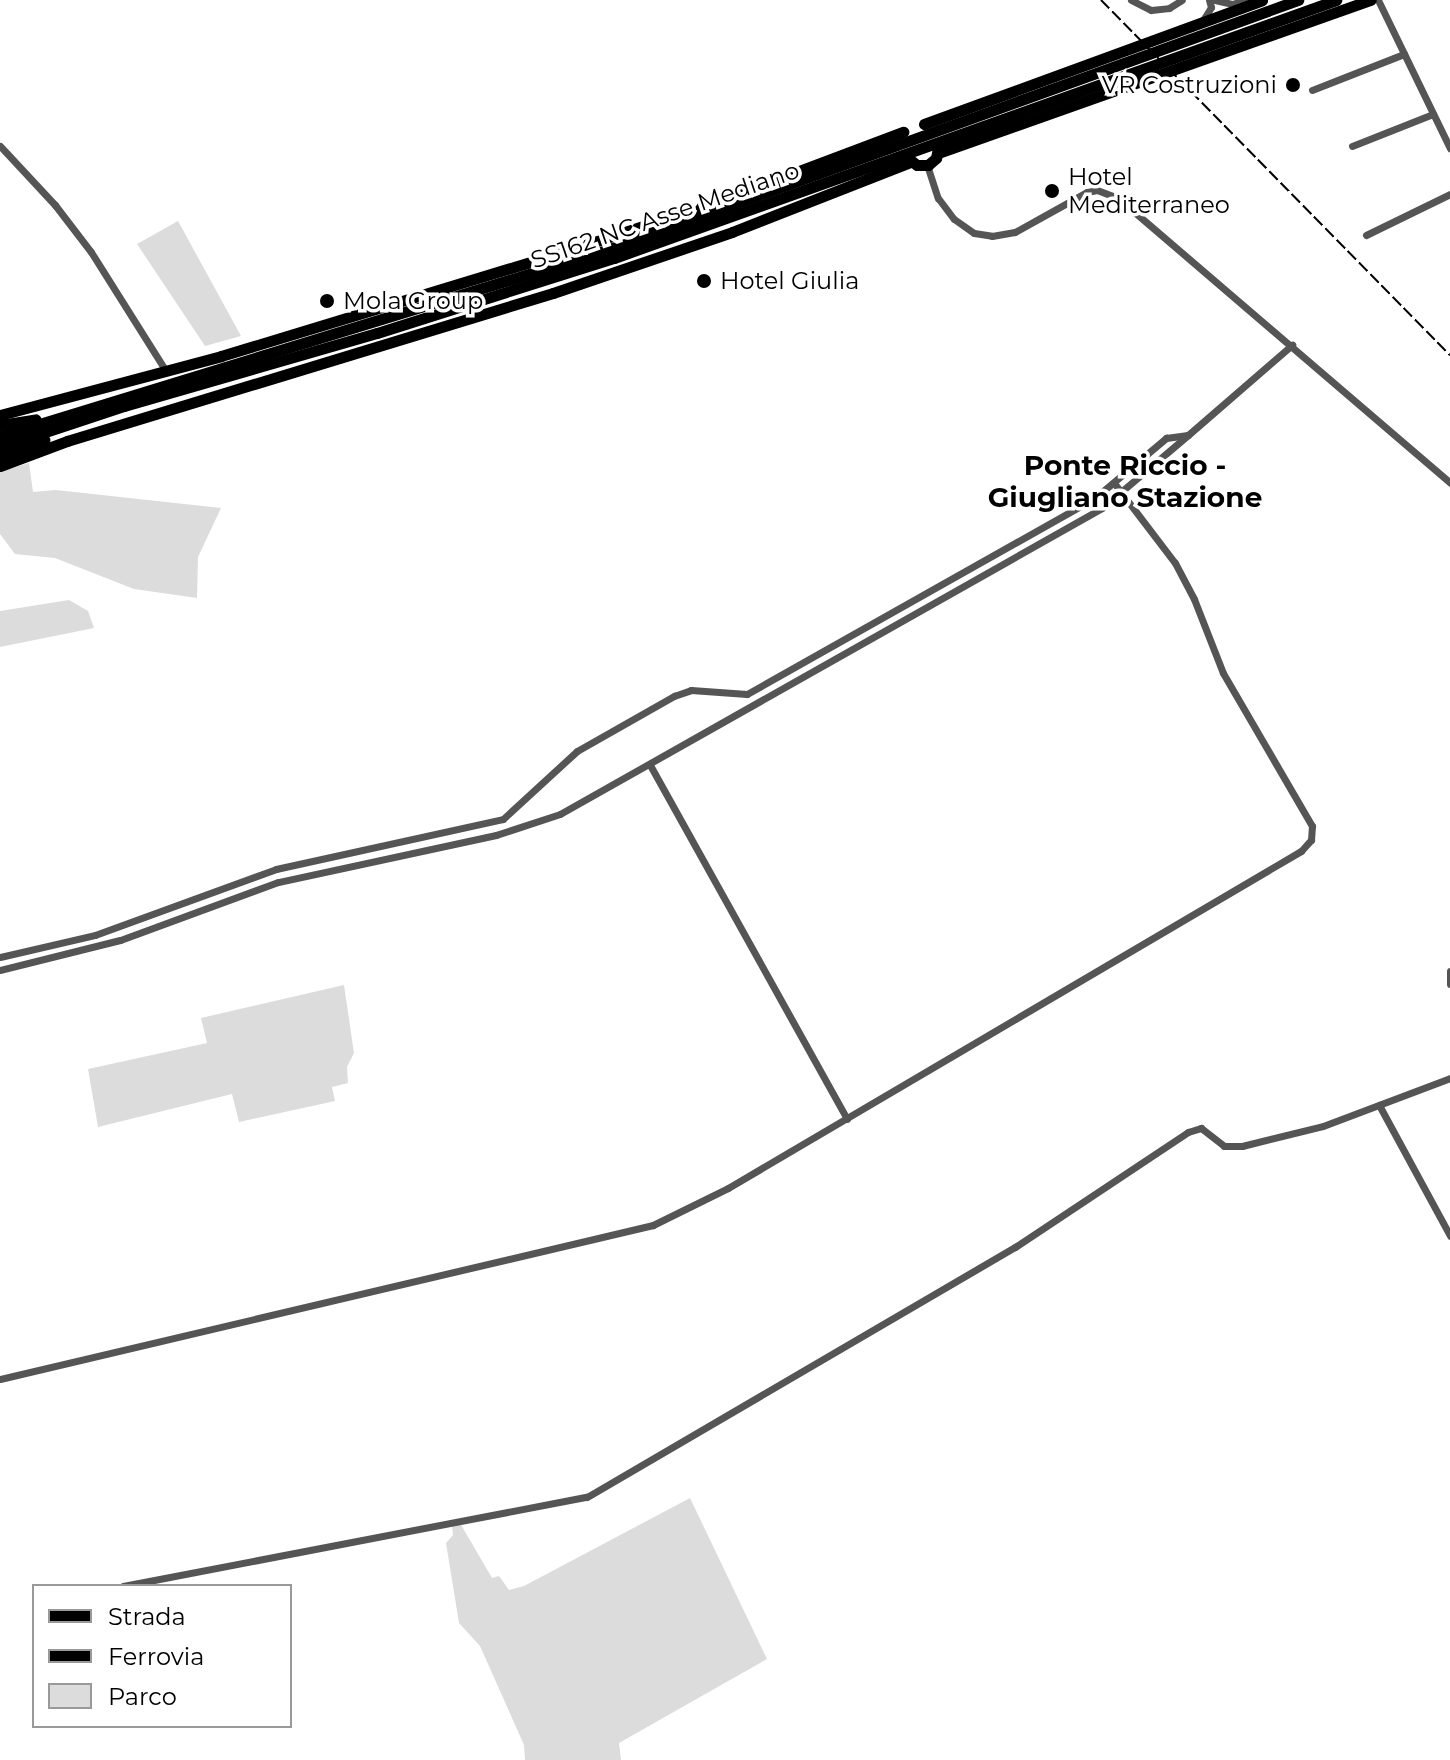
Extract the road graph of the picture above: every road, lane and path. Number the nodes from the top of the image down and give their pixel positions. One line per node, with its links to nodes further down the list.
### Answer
1 (1131, 0): 2 (street)
2 (1182, 0)
3 (1212, 0): 4 (street); 10 (street)
4 (1246, 0)
5 (1262, 0): 10 (main road)
6 (1298, 0): 11 (main road, SS162 NC Asse Mediano)
7 (1336, 0): 11 (main road, SS162 NC Asse Mediano)
8 (1371, 0): 11 (main road)
9 (1378, 0): 12 (street)
10 (1203, 20): 23 (main road)
11 (1198, 48): 18 (main road); 21 (main road, SS162 NC Asse Mediano)
12 (1404, 54): 13 (street); 14 (street)
13 (1312, 90)
14 (1433, 114): 16 (street); 17 (street)
15 (0, 146): 23 (street)
16 (1352, 146)
17 (1450, 148)
18 (927, 165): 22 (street); 32 (main road)
19 (1450, 194): 20 (street)
20 (1366, 235)
21 (612, 254): 24 (main road, SS162 NC Asse Mediano); 26 (main road, SS162 NC Asse Mediano)
22 (1292, 345): 28 (street); 34 (street)
23 (166, 371): 25 (main road)
24 (124, 406): 30 (main road, SS162 NC Asse Mediano); 31 (main road)
25 (0, 415)
26 (60, 415): 27 (main road); 29 (main road, SS162 NC Asse Mediano)
27 (0, 425)
28 (1188, 435): 33 (street); 35 (street)
29 (0, 436)
30 (0, 447)
31 (0, 458)
32 (0, 466)
33 (1114, 483): 35 (street); 37 (street)
34 (1450, 483)
35 (1123, 494): 36 (street); 43 (street)
36 (650, 765): 38 (street); 43 (street)
37 (0, 957)
38 (0, 970)
39 (1450, 971): 40 (street)
40 (1450, 984)
41 (1450, 1078): 42 (street)
42 (1379, 1105): 44 (street); 46 (street)
43 (847, 1119): 45 (street)
44 (1450, 1236)
45 (0, 1379)
46 (133, 1584)

